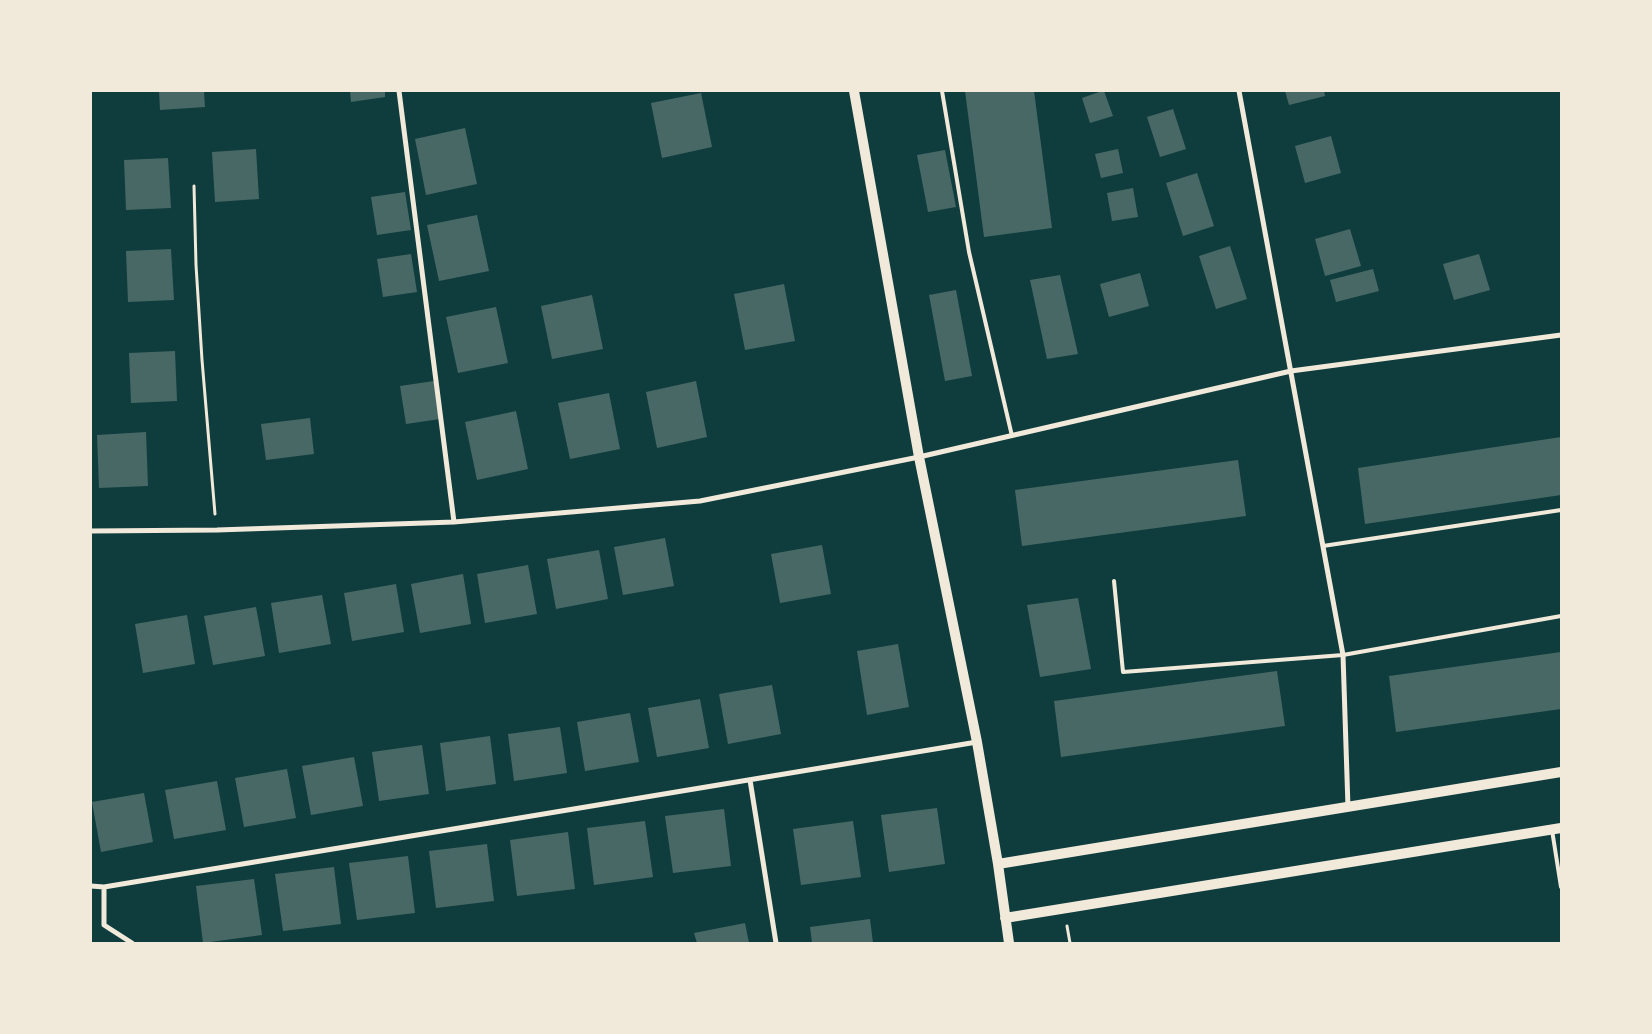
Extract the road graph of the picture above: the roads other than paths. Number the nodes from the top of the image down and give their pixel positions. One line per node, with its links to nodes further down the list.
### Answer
1 (399, 91): 10 (street)
2 (854, 91): 8 (main road)
3 (942, 91): 7 (lane)
4 (1238, 91): 6 (street)
5 (1561, 335): 6 (street)
6 (1291, 371): 7 (street); 12 (street)
7 (1012, 436): 8 (street)
8 (920, 457): 10 (street); 16 (main road)
9 (1561, 510): 12 (lane)
10 (454, 522): 11 (street)
11 (91, 531)
12 (1323, 546): 15 (street)
13 (1114, 581): 15 (lane)
14 (1561, 616): 15 (lane)
15 (1343, 655): 19 (street)
16 (977, 742): 18 (street); 21 (main road)
17 (1561, 772): 19 (main road)
18 (750, 780): 23 (street); 27 (street)
19 (1348, 807): 21 (main road)
20 (1557, 829): 24 (lane); 25 (main road)
21 (998, 864): 25 (main road)
22 (91, 886): 23 (street)
23 (104, 887): 26 (street)
24 (1561, 887)
25 (1005, 918): 28 (main road)
26 (132, 943)
27 (776, 943)
28 (1009, 943)

